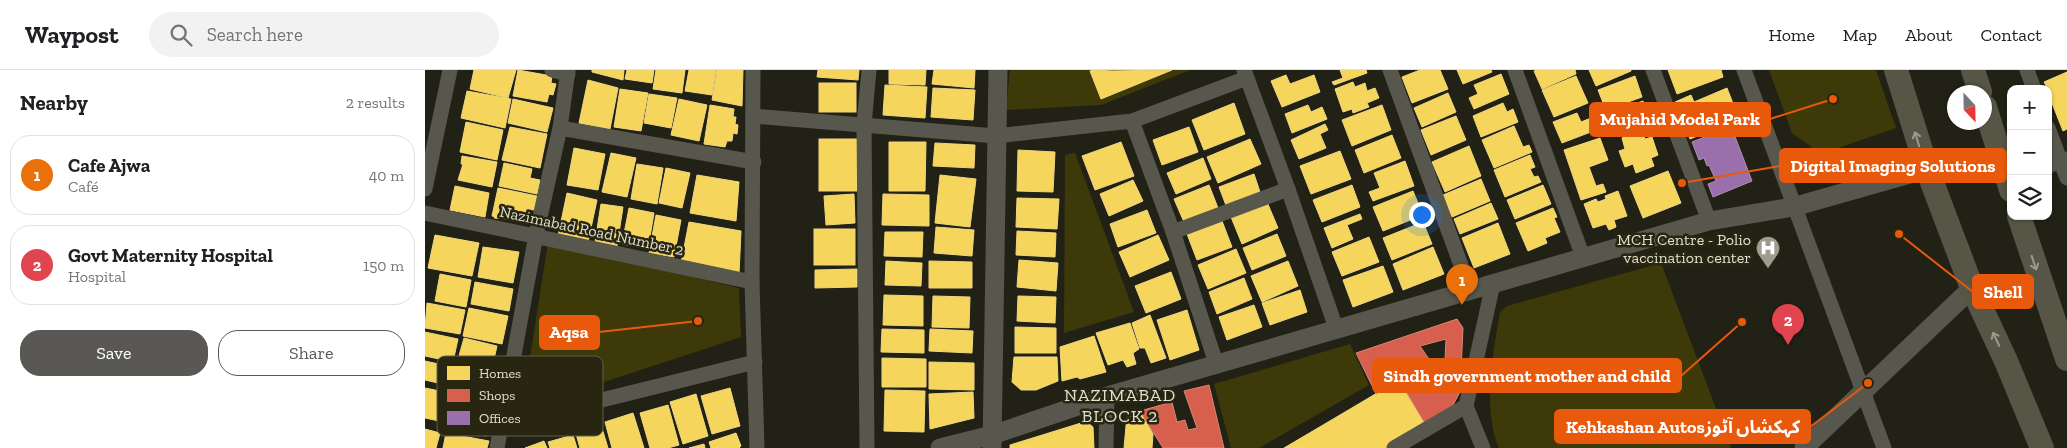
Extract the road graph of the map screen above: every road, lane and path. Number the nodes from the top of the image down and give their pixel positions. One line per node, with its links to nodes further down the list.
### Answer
1 (450, 70): 29 (street)
2 (551, 70): 13 (street)
3 (753, 70): 17 (street)
4 (869, 70): 19 (street)
5 (998, 70): 23 (street)
6 (1390, 70): 41 (street)
7 (1515, 70): 37 (street)
8 (1653, 70): 34 (street)
9 (1744, 70): 31 (street)
10 (1896, 70): 26 (main road, one-way to 10)
11 (1973, 70): 15 (main road)
12 (2027, 70): 16 (street)
13 (568, 72): 20 (street)
14 (1245, 74): 18 (street); 30 (street)
15 (1978, 85)
16 (2033, 85)
17 (753, 116): 19 (street); 24 (street)
18 (1132, 121): 23 (street); 35 (street)
19 (864, 125): 23 (street); 56 (street)
20 (560, 128): 24 (street); 36 (street)
21 (1992, 129): 27 (main road)
22 (2049, 130): 25 (street)
23 (996, 136): 54 (street)
24 (754, 162): 38 (street)
25 (2059, 162): 28 (street)
26 (1927, 169): 31 (street); 40 (main road)
27 (2007, 175)
28 (2067, 178)
29 (425, 189)
30 (1289, 189): 35 (street); 43 (street)
31 (1793, 207): 34 (street); 50 (street)
32 (425, 213): 36 (street, Nazimabad Road Number 2)
33 (2020, 220): 42 (main road, one-way to 42)
34 (1709, 222): 37 (street)
35 (1173, 232): 49 (street)
36 (536, 235): 38 (street, Nazimabad Road Number 2); 45 (street)
37 (1583, 257): 39 (street)
38 (752, 282): 48 (street)
39 (1493, 284): 41 (street); 53 (street)
40 (1972, 288): 47 (main road, one-way to 40); 50 (street)
41 (1470, 290): 43 (street)
42 (2057, 330): 44 (main road); 46 (main road)
43 (1337, 331): 49 (street)
44 (2067, 351)
45 (514, 356)
46 (2067, 359)
47 (2006, 361): 63 (main road); 64 (main road)
48 (755, 362): 52 (street); 55 (street)
49 (1217, 366): 51 (street)
50 (1864, 392): 61 (street); 62 (street)
51 (1107, 396): 54 (street); 58 (street)
52 (603, 400)
53 (1467, 406): 59 (street); 60 (street)
54 (992, 442): 57 (street)
55 (757, 448)
56 (867, 448)
57 (940, 448)
58 (1106, 448)
59 (1394, 448)
60 (1483, 448)
61 (1804, 448)
62 (1884, 448)
63 (2027, 448)
64 (2042, 448)

